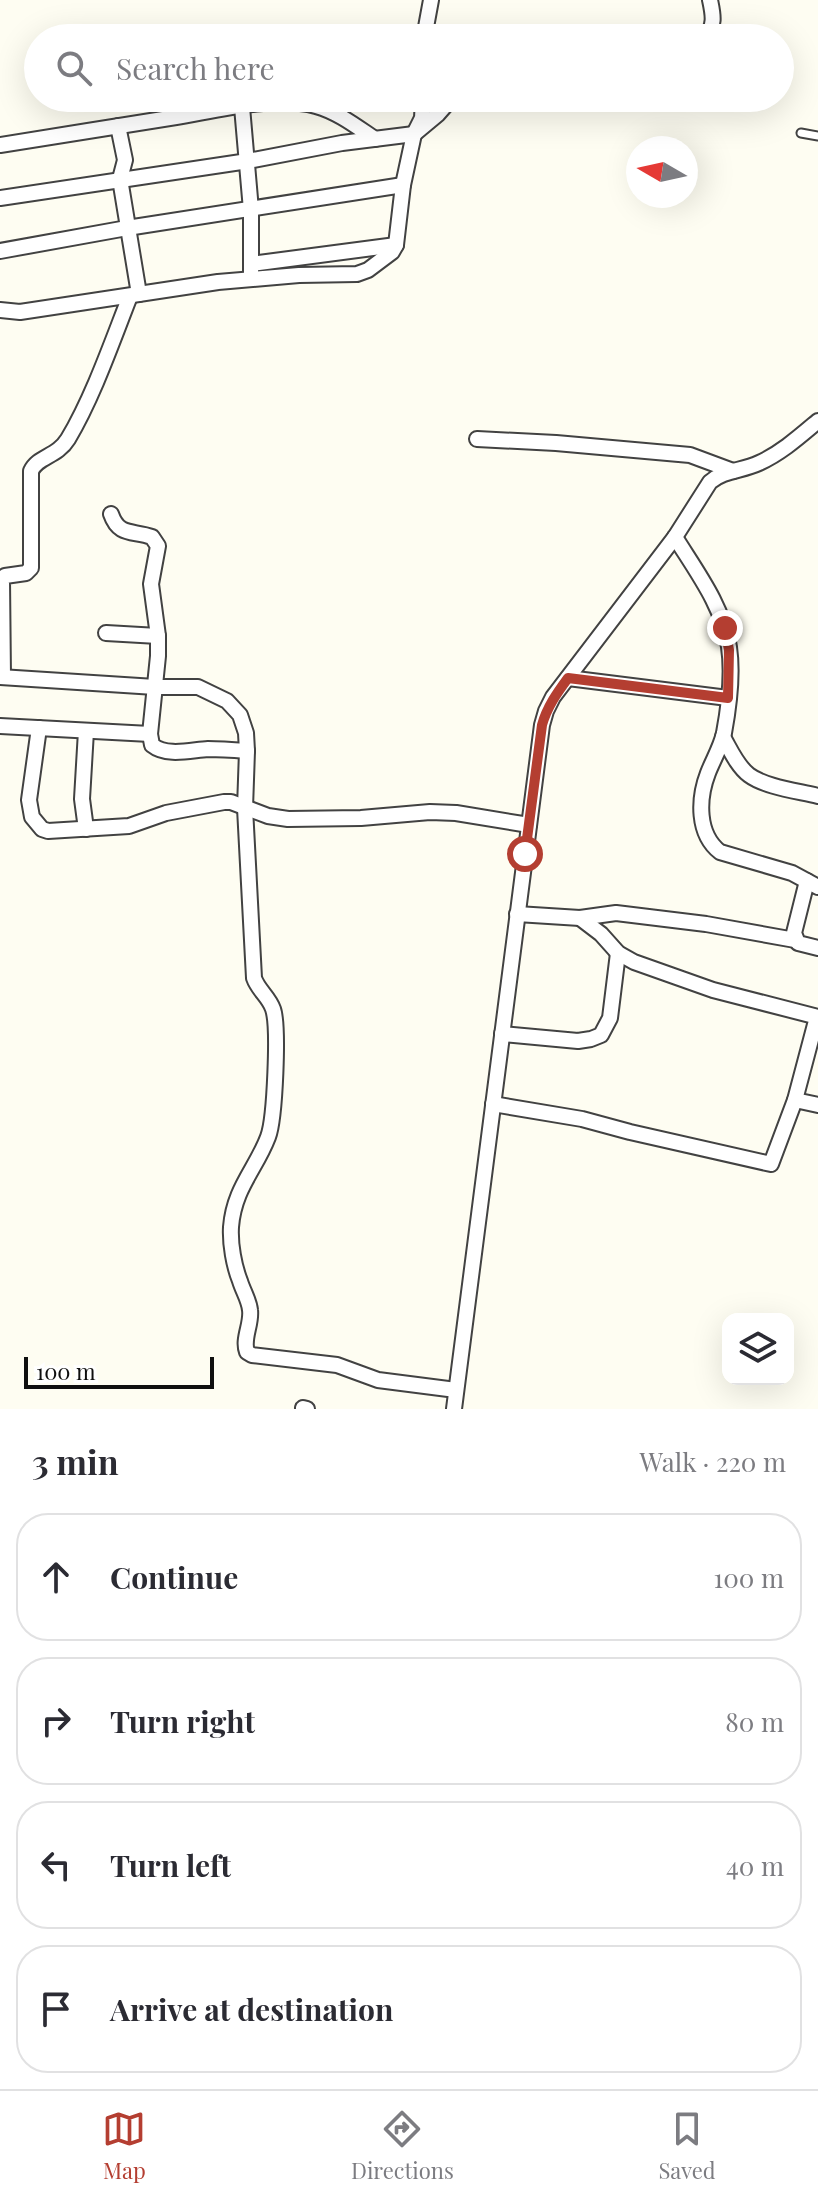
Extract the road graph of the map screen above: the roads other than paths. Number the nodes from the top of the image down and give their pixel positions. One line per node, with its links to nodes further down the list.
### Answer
1 (431, 0): 3 (street)
2 (710, 0): 4 (street)
3 (427, 24)
4 (711, 24)
5 (209, 112): 10 (street)
6 (243, 112): 16 (street)
7 (331, 112): 14 (street)
8 (422, 112): 12 (street)
9 (440, 112): 12 (street)
10 (118, 126): 15 (street); 17 (street)
11 (801, 133): 13 (lane)
12 (414, 134): 14 (street); 18 (street)
13 (818, 136)
14 (375, 139): 16 (street)
15 (0, 145)
16 (248, 161): 17 (street); 20 (street)
17 (120, 179): 19 (street); 21 (street)
18 (403, 185): 20 (street); 22 (street)
19 (0, 198)
20 (251, 210): 21 (street); 24 (street)
21 (127, 228): 23 (street); 25 (street)
22 (396, 245): 24 (street); 24 (street)
23 (0, 251)
24 (251, 272): 25 (street)
25 (135, 295): 26 (street); 32 (street)
26 (0, 310)
27 (818, 421): 29 (street)
28 (477, 439): 29 (street)
29 (733, 471): 31 (street)
30 (111, 514): 34 (street)
31 (675, 537): 36 (street); 38 (street)
32 (1, 622): 35 (street)
33 (106, 633): 34 (street)
34 (158, 636): 37 (street)
35 (2, 677): 37 (street)
36 (568, 678): 38 (street); 47 (street)
37 (155, 687): 42 (street); 44 (street)
38 (728, 698): 43 (street)
39 (0, 726): 40 (street)
40 (39, 728): 41 (street); 48 (street)
41 (86, 731): 42 (street); 48 (street)
42 (150, 734): 44 (street)
43 (723, 737): 45 (street); 49 (street)
44 (247, 751): 46 (street)
45 (818, 796)
46 (245, 808): 47 (street); 48 (street); 60 (street)
47 (529, 825): 50 (street)
48 (86, 829)
49 (812, 884): 52 (street)
50 (517, 914): 51 (street); 56 (street)
51 (580, 918): 52 (street); 54 (street)
52 (795, 940): 53 (street)
53 (818, 948)
54 (618, 953): 55 (street); 56 (street)
55 (818, 1017): 57 (street)
56 (502, 1034): 58 (street)
57 (795, 1100): 58 (street); 59 (street)
58 (493, 1104): 60 (street)
59 (818, 1105)
60 (455, 1399): 61 (street)
61 (443, 1409)

